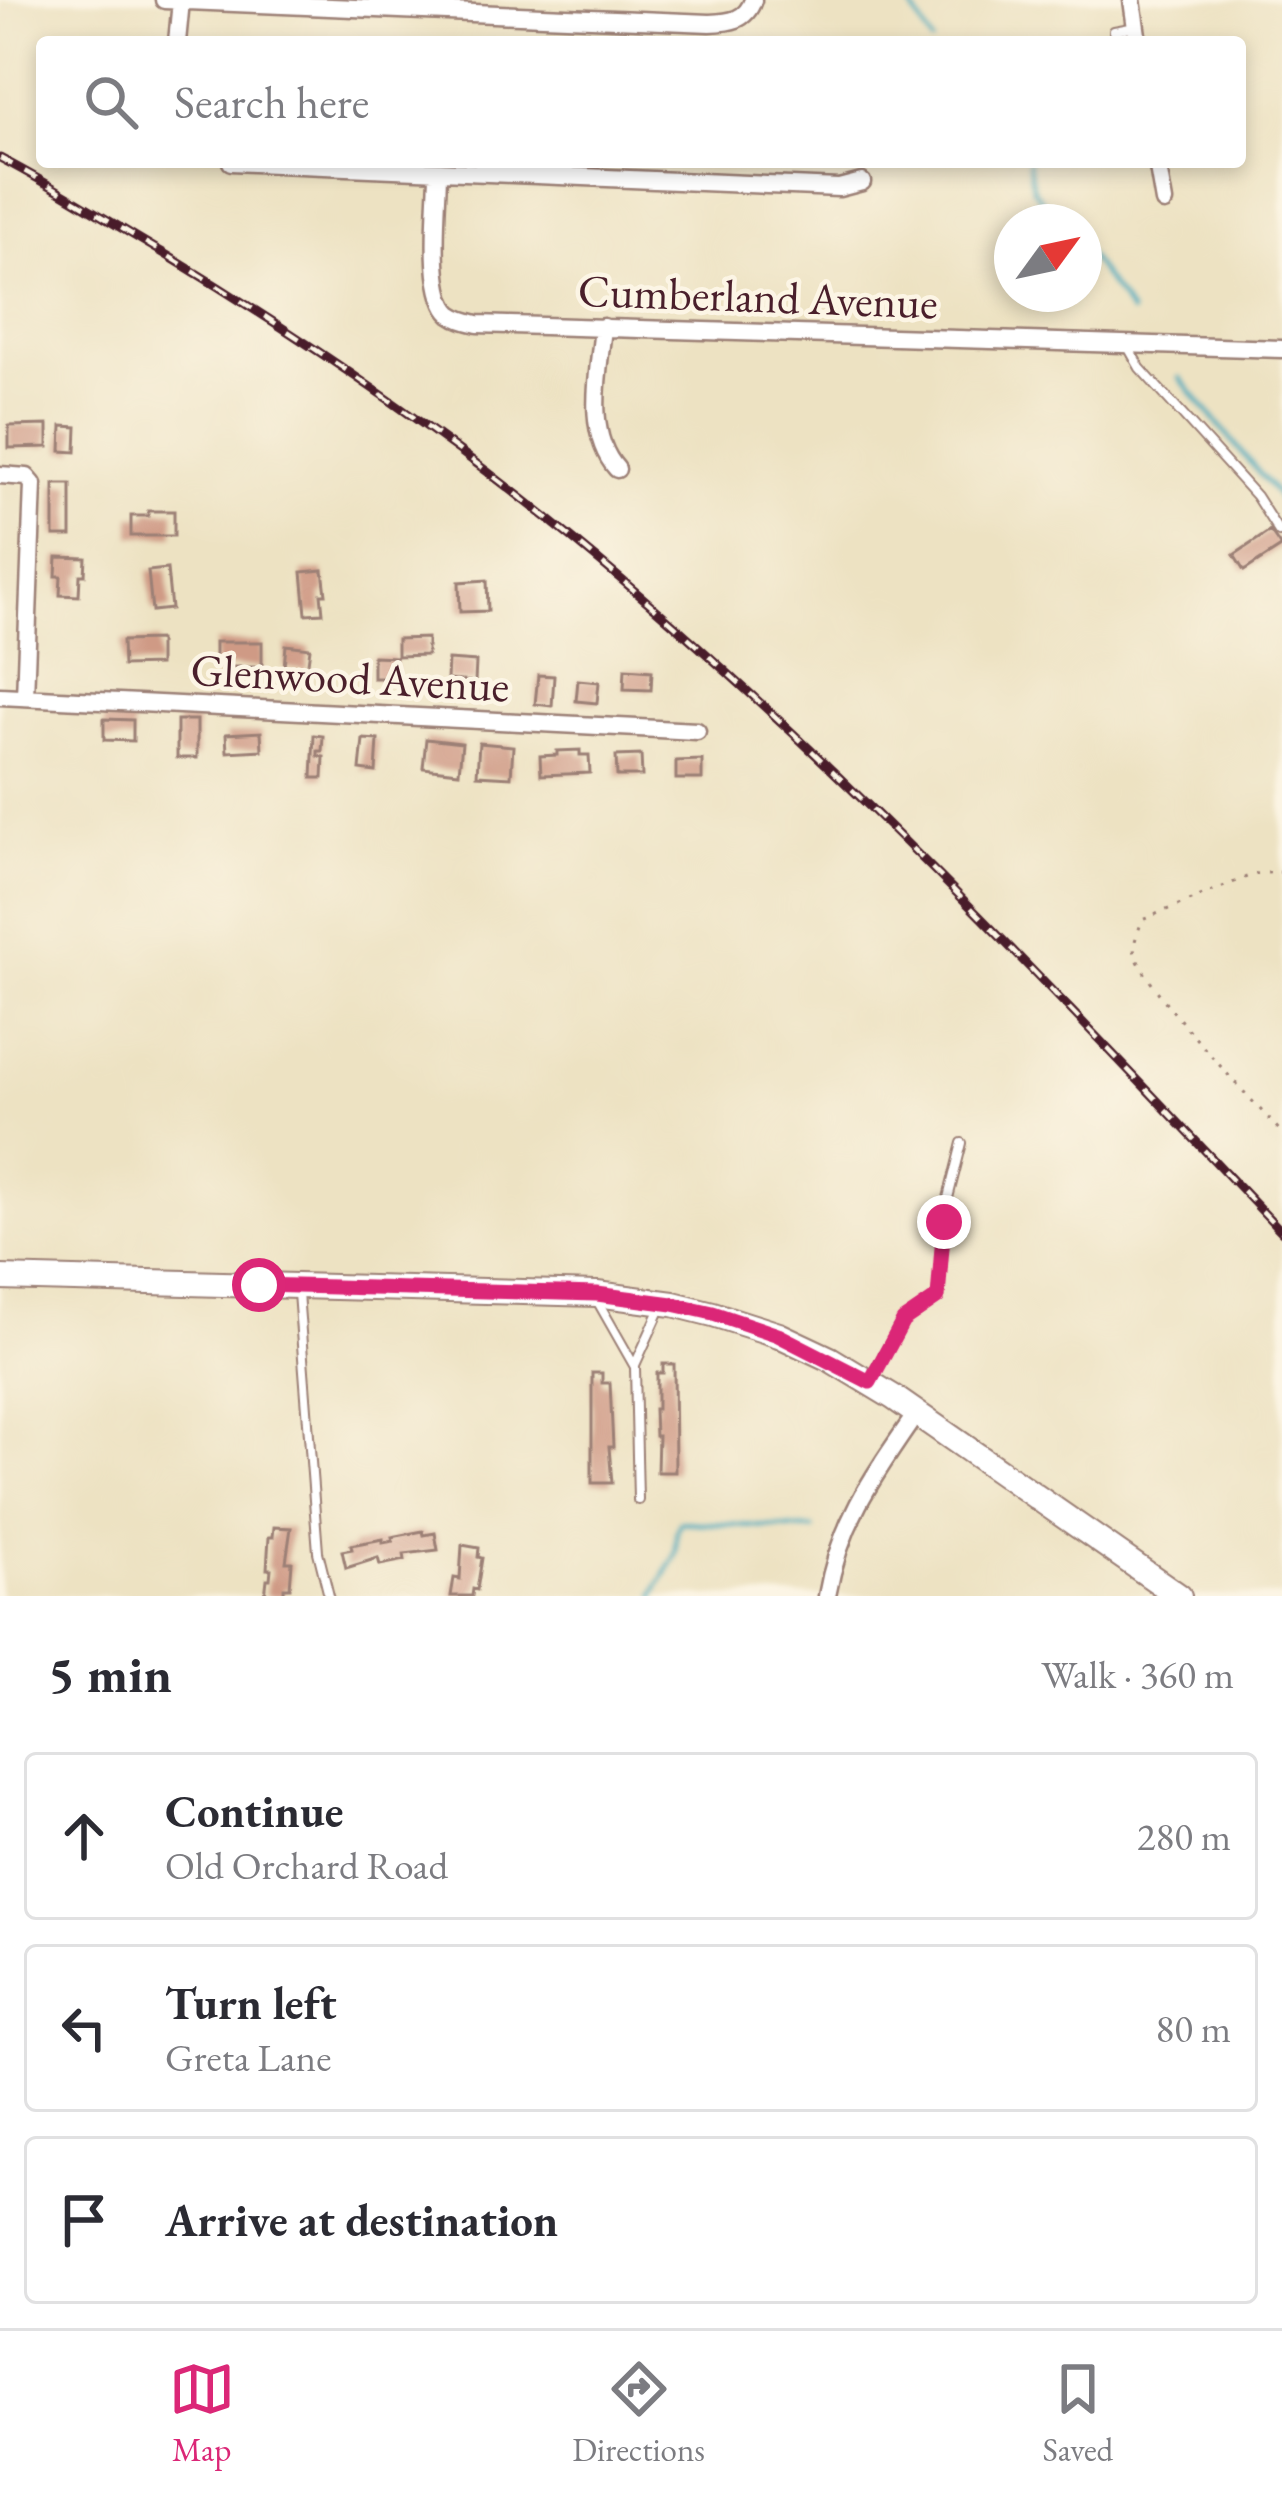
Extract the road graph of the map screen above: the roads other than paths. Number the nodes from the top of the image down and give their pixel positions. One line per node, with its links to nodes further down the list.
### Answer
1 (164, 0): 3 (street)
2 (1132, 0): 6 (street)
3 (181, 1): 4 (street); 7 (street)
4 (750, 6)
5 (1114, 32): 6 (lane)
6 (1137, 35)
7 (178, 36)
8 (355, 168): 10 (street)
9 (1158, 168): 12 (street)
10 (438, 172): 11 (street); 13 (street, Cumberland Avenue)
11 (862, 182)
12 (1164, 202)
13 (603, 327): 14 (street, Cumberland Avenue); 16 (street)
14 (1126, 344): 15 (street, Cumberland Avenue); 18 (lane)
15 (1282, 349)
16 (617, 469)
17 (0, 475): 20 (street)
18 (1280, 532)
19 (0, 696): 20 (street, Glenwood Avenue)
20 (25, 697): 21 (street, Glenwood Avenue)
21 (698, 725)
22 (962, 1143): 28 (lane)
23 (0, 1278): 24 (street)
24 (298, 1285): 25 (street); 31 (lane)
25 (597, 1294): 26 (street); 27 (lane)
26 (662, 1302): 27 (lane); 28 (street)
27 (635, 1367): 30 (lane)
28 (870, 1382): 29 (street)
29 (916, 1414): 32 (street); 33 (street)
30 (638, 1501)
31 (329, 1596)
32 (827, 1596)
33 (1179, 1596)

